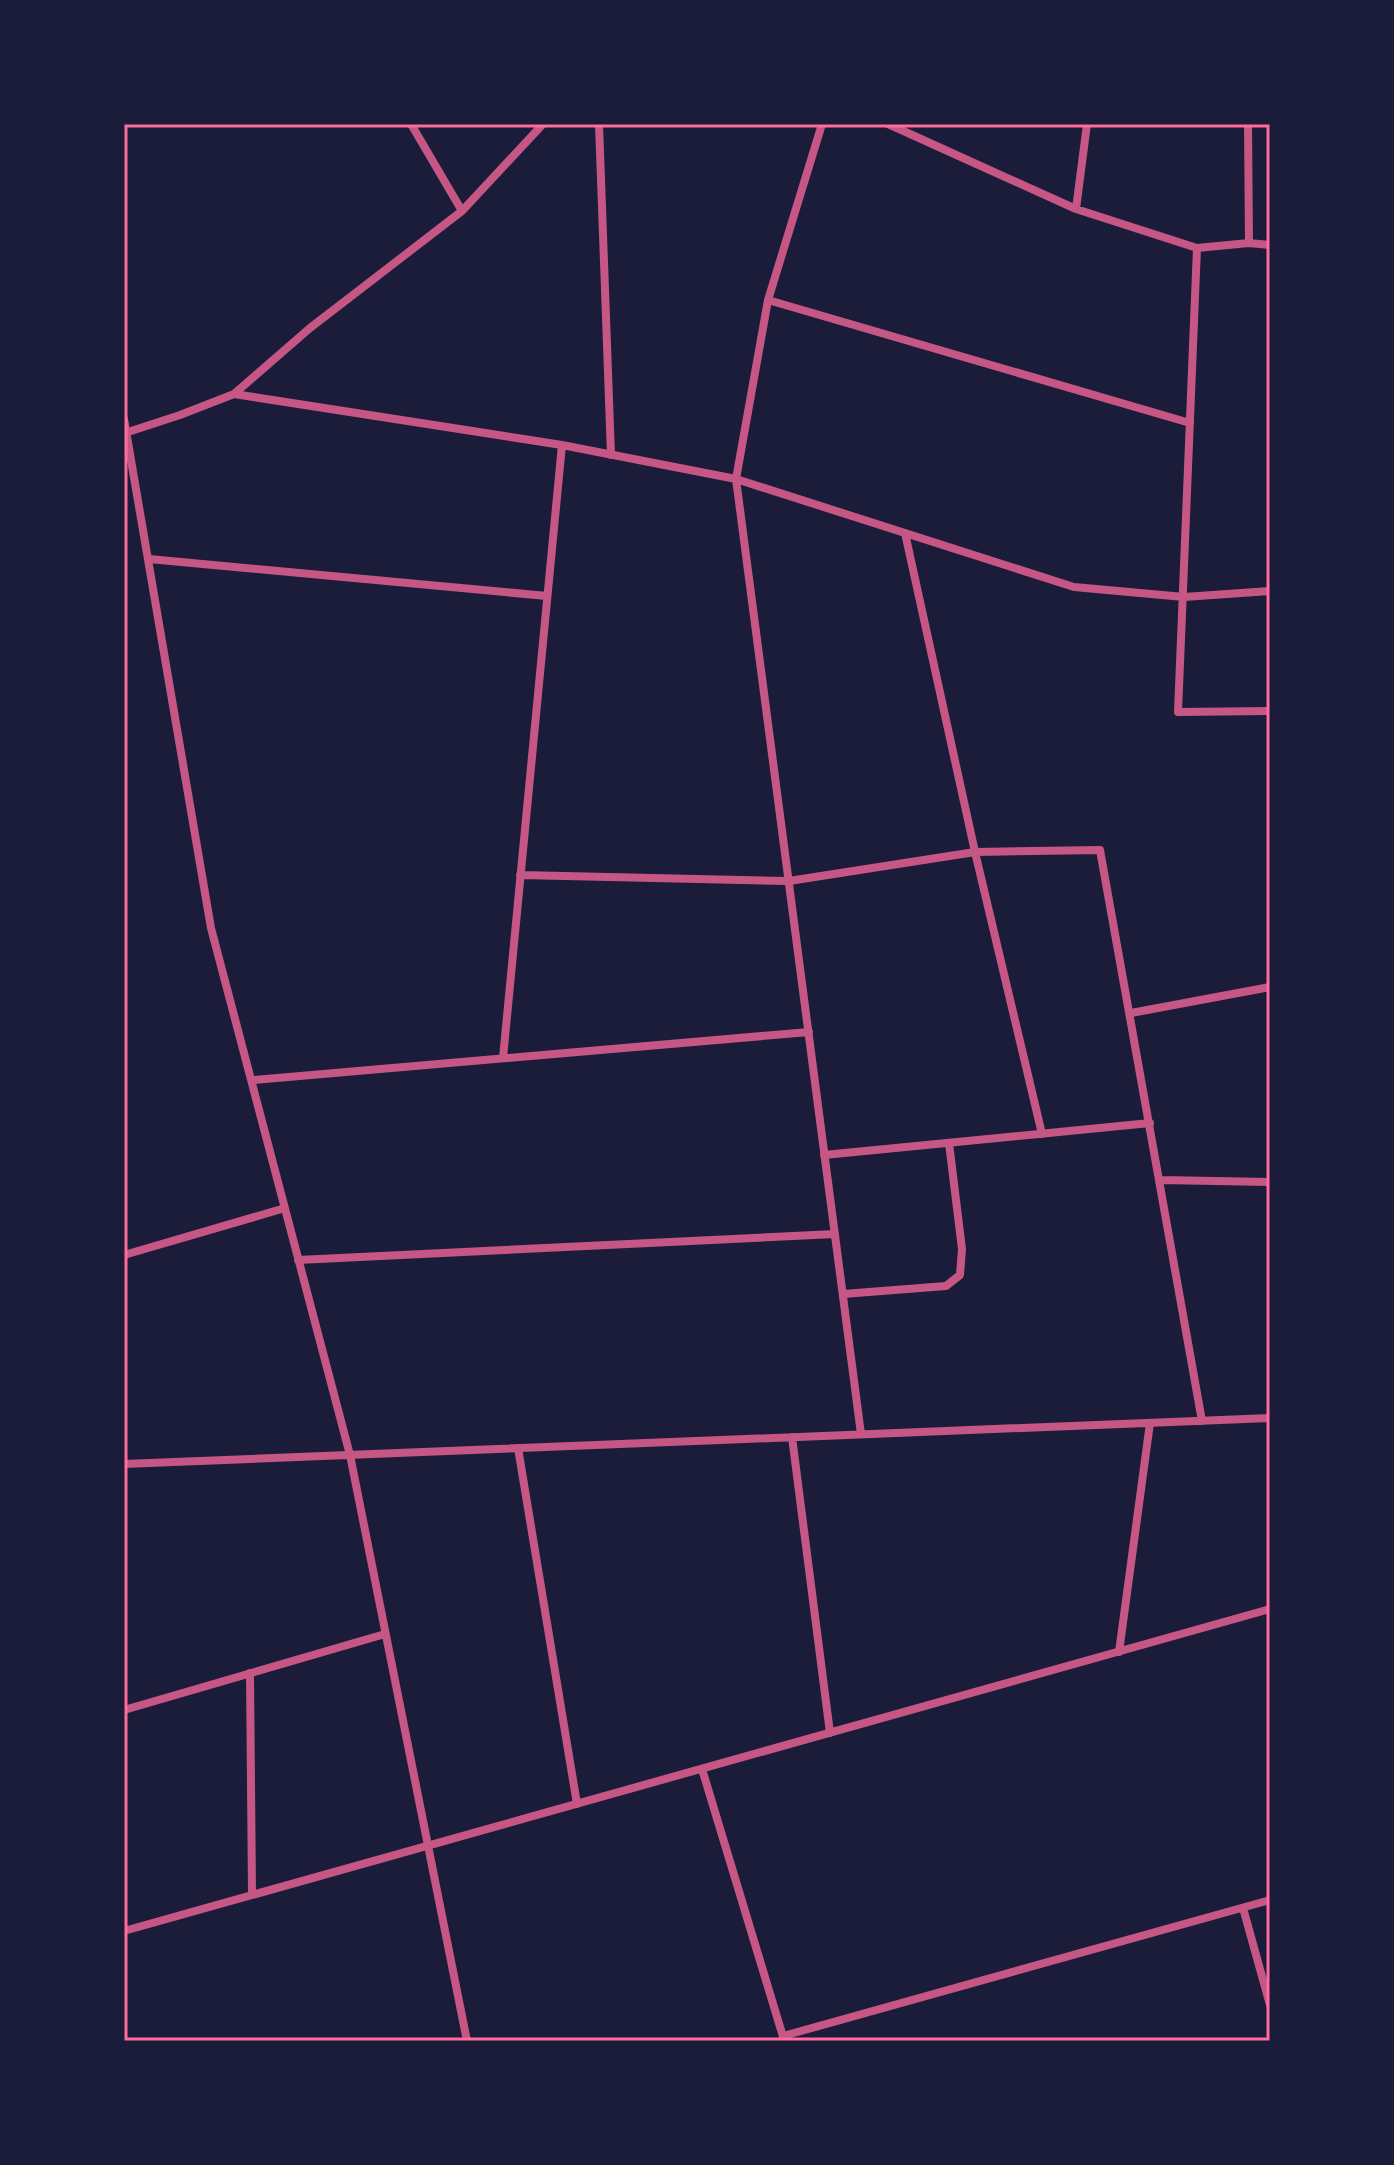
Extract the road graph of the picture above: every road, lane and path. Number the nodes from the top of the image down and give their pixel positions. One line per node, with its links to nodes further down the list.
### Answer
1 (411, 124): 9 (street)
2 (543, 124): 9 (street)
3 (599, 124): 19 (street)
4 (822, 124): 13 (street)
5 (888, 124): 8 (street)
6 (1087, 124): 8 (street)
7 (1248, 124): 10 (street)
8 (1076, 209): 12 (street)
9 (462, 211): 14 (street)
10 (1249, 243): 11 (street); 12 (street)
11 (1270, 245)
12 (1197, 248): 16 (street)
13 (768, 300): 16 (street); 20 (street)
14 (234, 394): 17 (street); 18 (street)
15 (124, 419): 17 (street)
16 (1190, 423): 25 (street)
17 (126, 432): 22 (street)
18 (562, 445): 19 (street); 24 (street)
19 (611, 455): 20 (street)
20 (736, 479): 21 (street); 29 (street)
21 (905, 533): 25 (street); 27 (street)
22 (149, 559): 24 (street); 34 (street)
23 (1270, 591): 25 (street)
24 (547, 596): 28 (street)
25 (1184, 597): 26 (street)
26 (1270, 711)
27 (975, 852): 29 (street); 31 (street); 36 (street)
28 (520, 875): 29 (street); 33 (street)
29 (789, 881): 32 (street)
30 (1270, 987): 31 (street)
31 (1131, 1013): 35 (street)
32 (809, 1032): 33 (street); 38 (street)
33 (503, 1058): 34 (street)
34 (253, 1080): 41 (street)
35 (1150, 1123): 36 (street); 39 (street)
36 (1042, 1134): 37 (street)
37 (949, 1143): 38 (street); 45 (street)
38 (824, 1155): 42 (street)
39 (1161, 1180): 40 (street); 47 (street)
40 (1270, 1182)
41 (285, 1208): 43 (street); 44 (street)
42 (835, 1234): 44 (street); 45 (street)
43 (124, 1255)
44 (298, 1260): 52 (street)
45 (843, 1294): 49 (street)
46 (1270, 1418): 47 (street)
47 (1202, 1421): 48 (street)
48 (1150, 1423): 49 (street); 56 (street)
49 (861, 1434): 50 (street)
50 (792, 1437): 51 (street); 59 (street)
51 (518, 1448): 52 (street); 61 (street)
52 (350, 1455): 53 (street); 55 (street)
53 (124, 1464)
54 (1270, 1609): 56 (street)
55 (385, 1634): 57 (street); 62 (street)
56 (1119, 1652): 59 (street)
57 (250, 1673): 58 (street); 63 (street)
58 (124, 1710)
59 (830, 1733): 60 (street)
60 (702, 1769): 61 (street); 68 (street)
61 (577, 1804): 62 (street)
62 (428, 1846): 63 (street); 69 (street)
63 (252, 1895): 66 (street)
64 (1270, 1900): 65 (street)
65 (1243, 1908): 67 (street); 68 (street)
66 (124, 1931)
67 (1270, 2005)
68 (784, 2039)
69 (467, 2041)

